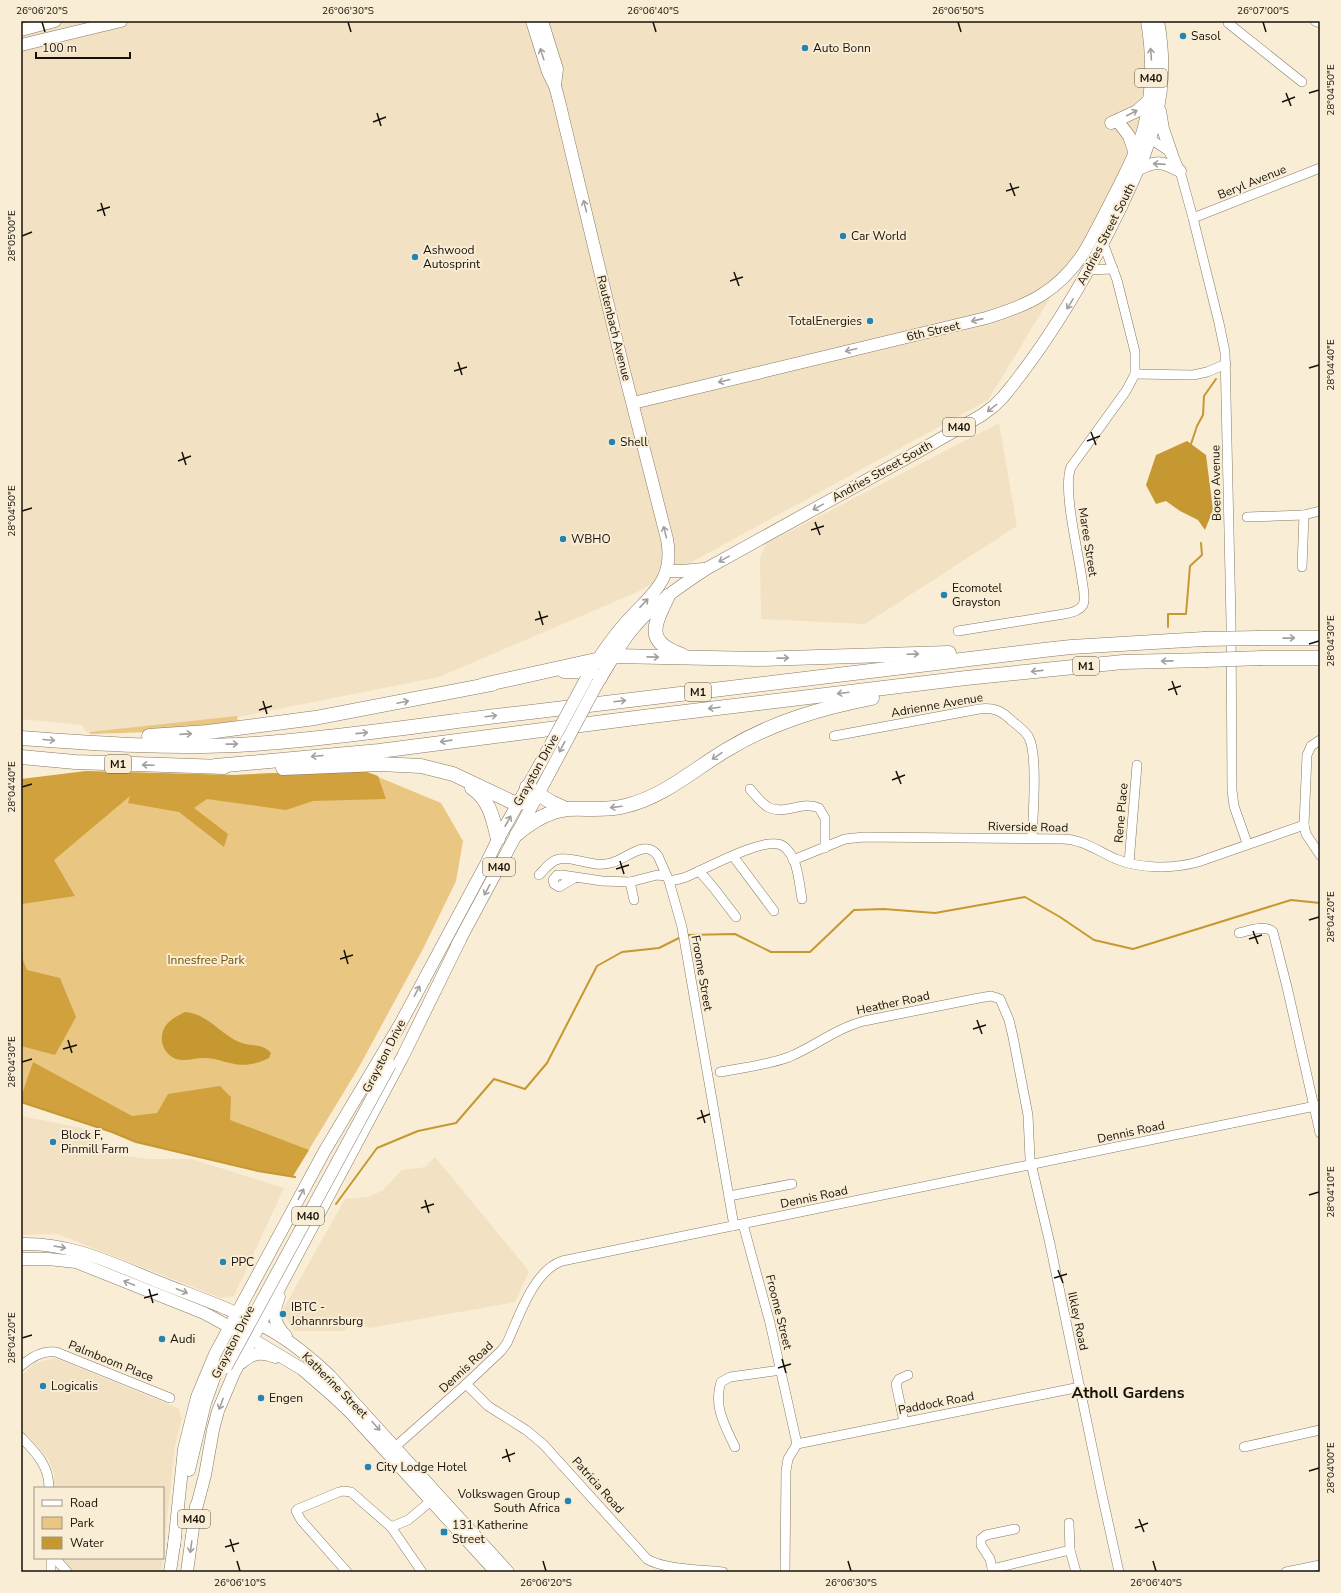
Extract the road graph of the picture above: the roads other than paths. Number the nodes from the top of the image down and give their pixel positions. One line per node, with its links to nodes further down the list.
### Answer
1 (55, 21): 10 (main road)
2 (121, 21): 11 (main road)
3 (532, 21): 13 (main road, one-way to 3)
4 (542, 21): 13 (main road)
5 (1147, 21): 14 (main road, M40, one-way to 5)
6 (1158, 21): 14 (main road, M40)
7 (1315, 21): 9 (street)
8 (1229, 22): 12 (street)
9 (1320, 23)
10 (21, 30)
11 (21, 45)
12 (1302, 82)
13 (555, 86): 27 (main road, Rautenbach Avenue, one-way to 13)
14 (1154, 102): 15 (main road, M40); 16 (main road, one-way to 14); 17 (main road)
15 (1146, 136): 16 (main road, 6th Street / M40); 17 (street, Boero Avenue); 19 (main road, Andries Street South / M40)
16 (1135, 154): 27 (main road, 6th Street / M40, one-way to 27)
17 (1172, 155): 20 (street, Boero Avenue)
18 (1320, 168): 21 (street, Beryl Avenue)
19 (1139, 169): 20 (main road, one-way to 19); 22 (main road, Andries Street South / M40)
20 (1180, 171): 21 (street, Boero Avenue)
21 (1193, 218): 25 (street, Boero Avenue)
22 (1103, 243): 23 (street); 24 (main road, Andries Street South / M40)
23 (1113, 269): 24 (street); 26 (street)
24 (1088, 270): 32 (main road, Andries Street South / M40, one-way to 32)
25 (1226, 364): 26 (street); 61 (street, Boero Avenue)
26 (1135, 374): 35 (street, Maree Street)
27 (633, 403): 33 (main road, Rautenbach Avenue / M40, one-way to 27)
28 (1320, 511): 29 (street)
29 (1304, 515): 30 (street); 31 (street)
30 (1247, 517)
31 (1302, 567)
32 (706, 569): 33 (main road); 34 (main road, Andries Street South / M40)
33 (667, 571): 41 (main road, Grayston Drive / M40, one-way to 33)
34 (668, 596): 38 (main road, Grayston Drive / M40); 39 (highway)
35 (958, 630)
36 (1320, 638): 37 (highway, M1, one-way to 36, bridge)
37 (1044, 650): 39 (highway, one-way to 37); 48 (highway, M1, one-way to 37)
38 (614, 656): 39 (highway, one-way to 39); 41 (highway); 42 (main road, Grayston Drive / M40)
39 (692, 658)
40 (1320, 658): 43 (highway, M1, one-way to 43, bridge)
41 (598, 659): 42 (main road, Grayston Drive / M40); 44 (highway)
42 (593, 678): 44 (highway); 54 (main road, Grayston Drive / M40, bridge)
43 (966, 678): 51 (highway, M1, one-way to 51); 56 (highway, one-way to 56)
44 (483, 685): 48 (highway, one-way to 44)
45 (834, 736): 59 (street, Adrienne Avenue)
46 (21, 738): 48 (highway, M1, one-way to 48)
47 (1320, 740): 57 (street)
48 (77, 742)
49 (21, 757): 51 (highway, M1, one-way to 49)
50 (1137, 765): 66 (street, Rene Place)
51 (215, 766): 52 (highway)
52 (421, 766): 55 (highway); 60 (highway)
53 (750, 789): 62 (street)
54 (532, 790): 55 (highway); 56 (highway); 58 (main road, Grayston Drive / M40)
55 (518, 803): 60 (main road, Grayston Drive / M40, one-way to 55)
56 (566, 809): 58 (highway)
57 (1304, 825): 61 (street, Riverside Road); 63 (street)
58 (517, 834): 77 (main road, Grayston Drive / M40, one-way to 77)
59 (1032, 838): 62 (street, Riverside Road); 66 (street, Riverside Road)
60 (498, 839): 79 (main road, Grayston Drive / M40, one-way to 60)
61 (1247, 843): 66 (street, Riverside Road)
62 (824, 848): 65 (street, Riverside Road)
63 (1320, 855)
64 (733, 856): 65 (street); 67 (street); 74 (street)
65 (793, 860): 72 (street)
66 (1129, 863)
67 (699, 871): 70 (street); 75 (street)
68 (539, 875): 70 (street, Froome Street)
69 (576, 877): 71 (street)
70 (668, 878): 71 (street); 85 (street, Froome Street)
71 (630, 882): 73 (street)
72 (802, 899)
73 (634, 900)
74 (774, 911)
75 (736, 917)
76 (1239, 933): 81 (street)
77 (460, 940): 87 (main road); 114 (main road, Grayston Drive / M40, bridge)
78 (1004, 1005): 80 (street, Heather Road); 83 (street, Ilkley Road)
79 (399, 1026): 90 (main road, one-way to 79); 114 (main road, Grayston Drive / M40)
80 (720, 1072)
81 (1317, 1106): 82 (street); 83 (street, Dennis Road)
82 (1320, 1133)
83 (1032, 1165): 86 (street, Dennis Road); 105 (street, Ilkley Road)
84 (792, 1184): 85 (street)
85 (729, 1196): 86 (street, Froome Street)
86 (739, 1225): 102 (street, Froome Street); 104 (street, Dennis Road)
87 (304, 1239): 94 (main road); 97 (main road)
88 (21, 1244): 91 (main road, Katherine Street, one-way to 91)
89 (21, 1259): 92 (main road, Katherine Street, one-way to 89)
90 (249, 1292): 91 (main road); 93 (main road)
91 (213, 1303): 93 (main road, Katherine Street)
92 (204, 1313): 95 (main road, Katherine Street); 98 (main road)
93 (237, 1314): 94 (main road, Katherine Street); 95 (main road)
94 (259, 1324): 96 (main road); 97 (main road, Katherine Street)
95 (230, 1327): 96 (main road, Katherine Street); 98 (main road)
96 (252, 1339): 99 (main road, Katherine Street); 101 (main road)
97 (304, 1353): 111 (main road, Katherine Street, one-way to 111)
98 (215, 1354): 121 (main road)
99 (291, 1363): 101 (main road); 116 (main road, Katherine Street)
100 (21, 1366): 106 (street, Palmboom Place)
101 (236, 1368): 117 (main road, one-way to 117)
102 (781, 1370): 110 (street, Froome Street); 112 (street)
103 (908, 1375): 107 (street)
104 (466, 1384): 111 (street, Dennis Road); 135 (street, Patricia Road)
105 (1080, 1387): 107 (street, Paddock Road); 138 (street, Ilkley Road)
106 (170, 1398)
107 (904, 1422): 110 (street, Paddock Road)
108 (1320, 1430): 113 (street)
109 (21, 1437): 115 (street)
110 (797, 1444): 136 (street)
111 (395, 1447): 134 (main road, Katherine Street)
112 (735, 1447)
113 (1244, 1447)
114 (194, 1466): 117 (main road, Grayston Drive / M40); 121 (main road, Grayston Drive / M40)
115 (50, 1487)
116 (431, 1501): 119 (street); 133 (main road, Katherine Street)
117 (195, 1513): 130 (main road, Grayston Drive / M40, one-way to 130)
118 (1069, 1523): 122 (street)
119 (391, 1527): 131 (street); 132 (street)
120 (1015, 1529): 126 (street)
121 (174, 1546): 129 (main road, Grayston Drive / M40)
122 (1070, 1550): 126 (street); 137 (street)
123 (51, 1559): 128 (street)
124 (55, 1559): 127 (street)
125 (1320, 1565): 139 (street)
126 (993, 1570)
127 (63, 1571)
128 (51, 1572)
129 (170, 1572)
130 (187, 1572)
131 (347, 1572)
132 (422, 1572)
133 (496, 1572)
134 (508, 1572)
135 (723, 1572)
136 (785, 1572)
137 (1076, 1572)
138 (1119, 1572)
139 (1286, 1572)

